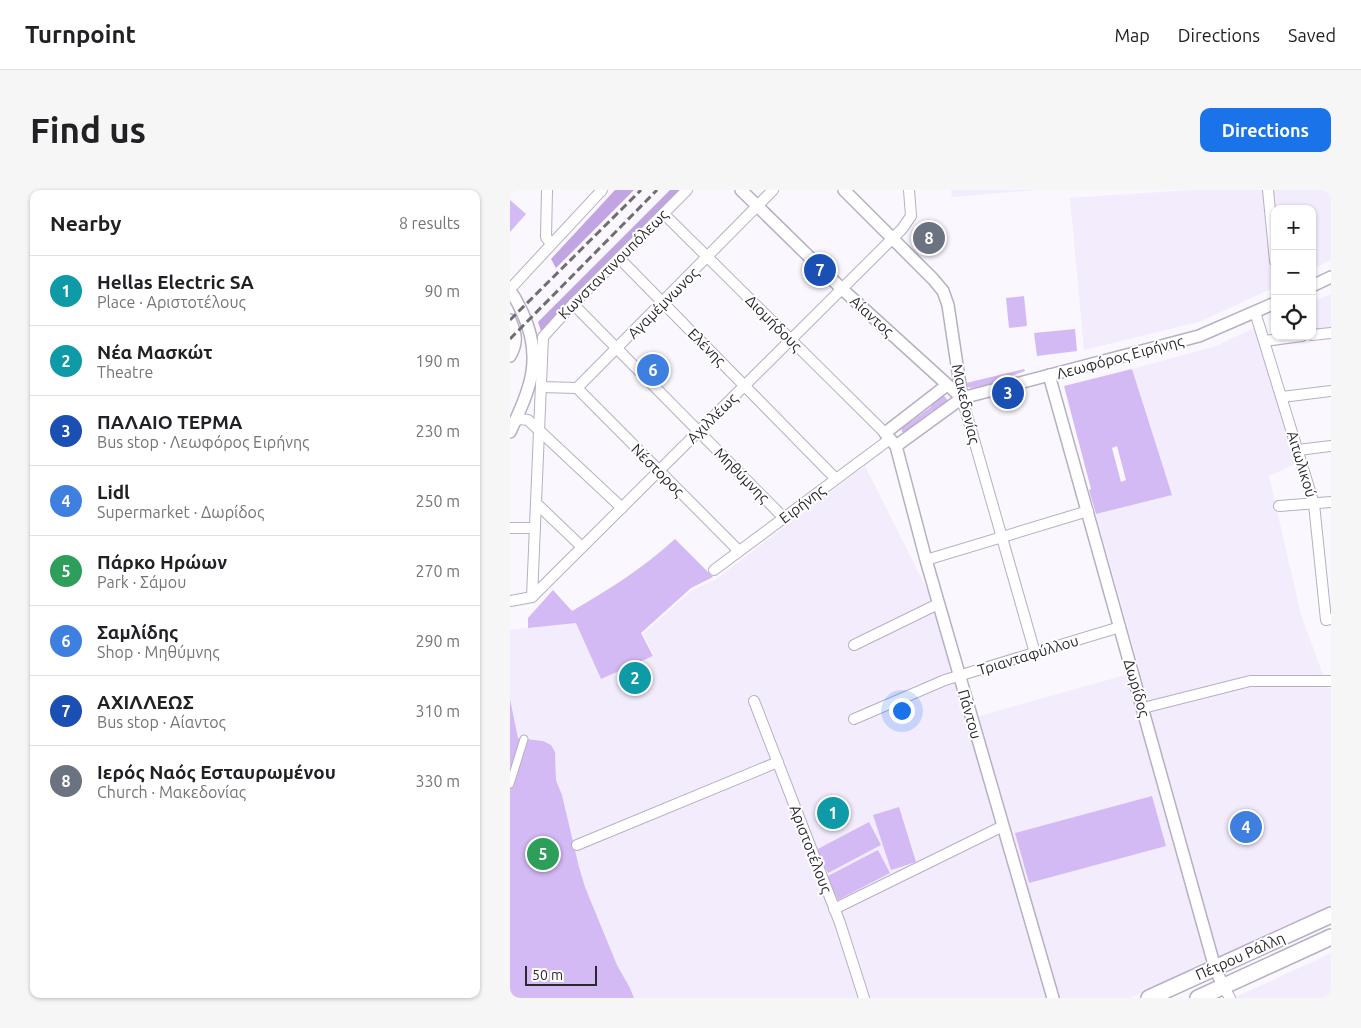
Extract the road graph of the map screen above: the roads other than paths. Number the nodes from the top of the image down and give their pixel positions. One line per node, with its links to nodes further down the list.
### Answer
1 (547, 190): 12 (street)
2 (602, 190): 12 (street)
3 (687, 190): 10 (street, Κωνσταντινουπόλεως)
4 (742, 190): 9 (street, Αίαντος)
5 (773, 190): 9 (street, Αγαμέμνωνος)
6 (844, 190): 11 (street, Μακεδονίας)
7 (909, 190): 11 (street, Αχιλλέως)
8 (1268, 190): 13 (street)
9 (758, 206): 14 (street, Αγαμέμνωνος); 18 (street, Αίαντος)
10 (664, 214): 14 (street, Διομήδους); 15 (street, Κωνσταντινουπόλεως)
11 (892, 238): 18 (street, Αχιλλέως); 39 (street, Μακεδονίας)
12 (551, 244): 19 (street)
13 (1274, 250)
14 (708, 257): 20 (street, Αγαμέμνωνος); 27 (street, Διομήδους)
15 (619, 258): 20 (street, Ελένης); 21 (street, Κωνσταντινουπόλεως)
16 (1331, 277): 17 (street)
17 (1316, 284)
18 (842, 289): 27 (street, Αχιλλέως); 33 (street, Αίαντος)
19 (510, 290): 40 (street)
20 (663, 303): 30 (street, Αγαμέμνωνος); 34 (street, Ελένης)
21 (573, 304): 30 (street, Μηθύμνης); 35 (street, Κωνσταντινουπόλεως)
22 (1271, 305): 23 (street, Λεωφόρος Ειρήνης)
23 (1255, 312): 29 (street, Αιτωλικού); 32 (street, Λεωφόρος Ειρήνης)
24 (510, 320): 31 (street)
25 (1331, 333): 26 (street)
26 (1316, 335)
27 (791, 340): 34 (street, Αχιλλέως); 44 (street, Διομήδους)
28 (1272, 340): 29 (street)
29 (1264, 341): 38 (street, Αιτωλικού)
30 (617, 348): 36 (street, Αγαμέμνωνος); 42 (street, Μηθύμνης)
31 (510, 356)
32 (1049, 375): 39 (street, Λεωφόρος Ειρήνης); 54 (street, Δωρίδος)
33 (947, 385): 39 (street, Αίαντος); 44 (street, Ειρήνης)
34 (745, 386): 42 (street, Αχιλλέως); 48 (street, Ελένης)
35 (540, 387): 36 (street); 41 (street)
36 (577, 388): 47 (street, Νέστορος)
37 (1331, 391): 38 (street)
38 (1282, 397): 46 (street, Αιτωλικού)
39 (962, 398): 44 (street, Ειρήνης); 58 (street, Μακεδονίας)
40 (515, 420): 41 (street); 43 (street)
41 (539, 430): 49 (street); 53 (street)
42 (699, 431): 47 (street, Αχιλλέως); 55 (street, Μηθύμνης)
43 (510, 432)
44 (890, 439): 48 (street, Ειρήνης); 61 (street, Πάντου)
45 (1331, 446): 46 (street)
46 (1298, 450): 51 (street, Αιτωλικού)
47 (659, 471): 53 (street, Αχιλλέως); 60 (street, Νέστορος)
48 (836, 479): 55 (street, Ειρήνης)
49 (536, 502): 57 (street); 59 (street)
50 (1331, 502): 51 (street)
51 (1314, 504): 52 (street); 66 (street, Αιτωλικού)
52 (1279, 506)
53 (622, 508): 59 (street, Αχιλλέως)
54 (1088, 511): 58 (street); 67 (street, Δωρίδος)
55 (784, 518): 60 (street, Ειρήνης)
56 (510, 528): 57 (street)
57 (534, 528): 63 (street)
58 (1001, 537): 61 (street); 69 (street, Μακεδονίας)
59 (582, 547): 63 (street, Αχιλλέως)
60 (739, 551): 62 (street, Ειρήνης)
61 (926, 560): 65 (street, Πάντου)
62 (714, 570)
63 (532, 597): 64 (street)
64 (510, 602)
65 (938, 604): 68 (street); 70 (street, Πάντου)
66 (1329, 619)
67 (1120, 627): 69 (street, Τριανταφύλλου); 73 (street, Δωρίδος)
68 (854, 645)
69 (1034, 653): 70 (street, Τριανταφύλλου)
70 (959, 676): 74 (street, Τριανταφύλλου); 78 (street, Πάντου)
71 (1331, 681): 73 (street)
72 (754, 700): 76 (street, Αριστοτέλους)
73 (1142, 708): 83 (street, Δωρίδος)
74 (854, 719)
75 (524, 740): 77 (street)
76 (778, 762): 79 (street); 80 (street, Αριστοτέλους)
77 (510, 784)
78 (1003, 826): 80 (street); 86 (street, Πάντου)
79 (577, 845)
80 (834, 909): 85 (street, Αριστοτέλους)
81 (1331, 915): 83 (main road, Πέτρου Ράλλη)
82 (1331, 937): 84 (main road, Πέτρου Ράλλη)
83 (1215, 968): 84 (street, Δωρίδος); 87 (main road, Πέτρου Ράλλη)
84 (1227, 992): 88 (main road, Πέτρου Ράλλη)
85 (864, 998)
86 (1053, 998)
87 (1148, 998)
88 (1198, 998)

